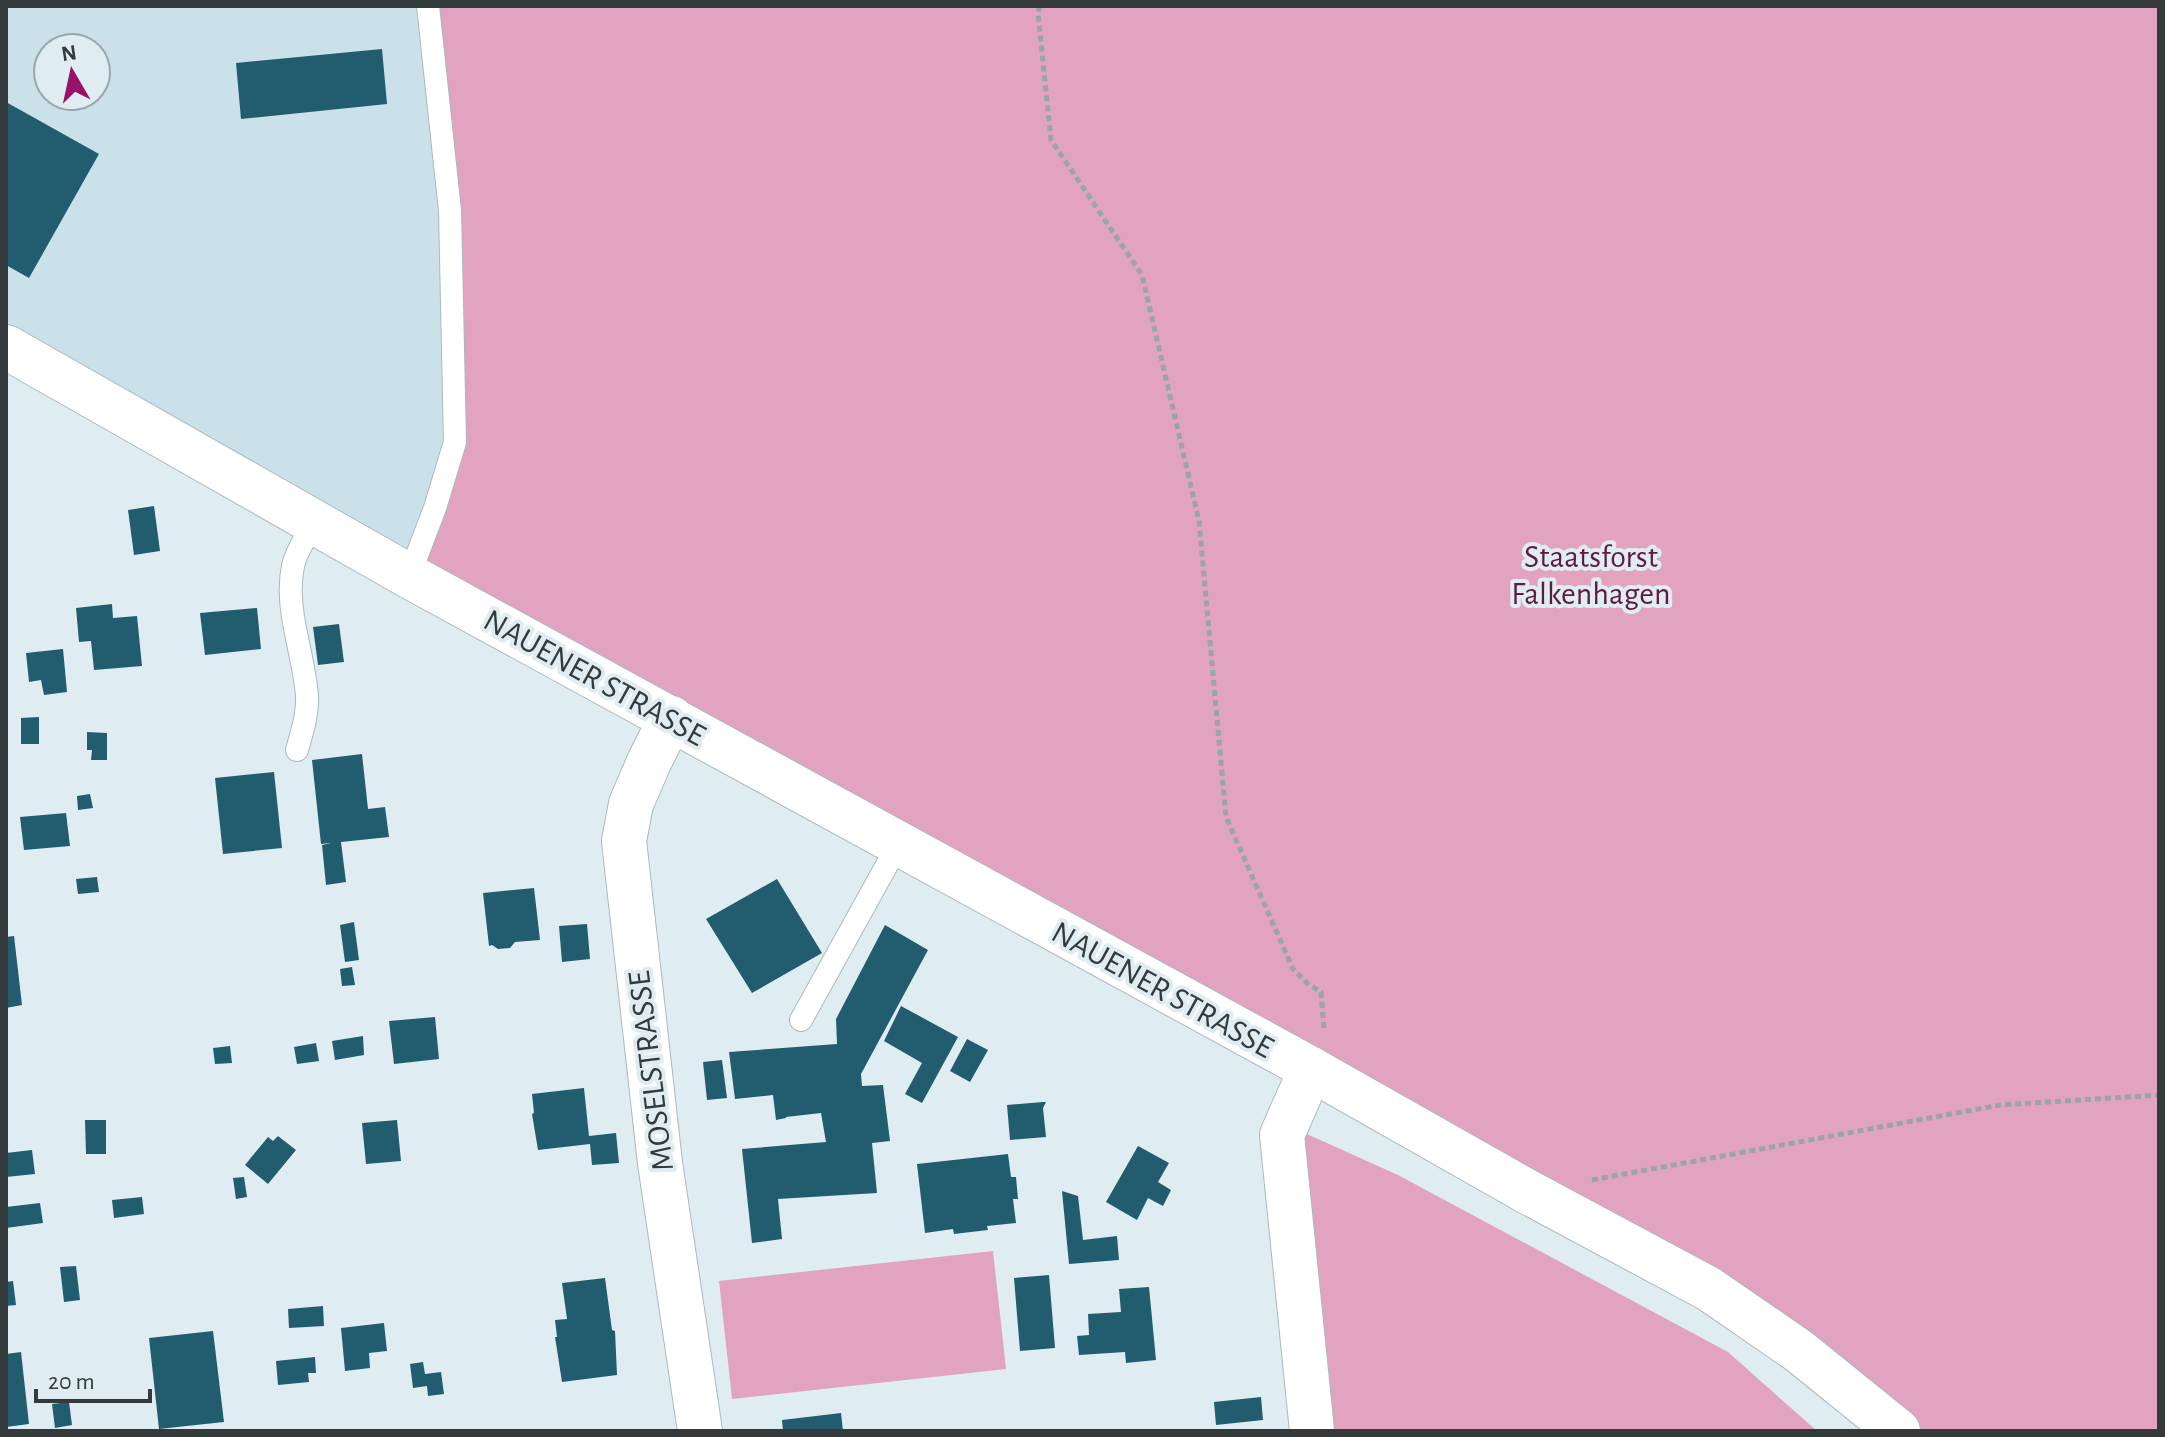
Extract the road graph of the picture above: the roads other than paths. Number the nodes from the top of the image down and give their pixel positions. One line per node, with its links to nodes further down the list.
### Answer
1 (428, 6): 4 (lane)
2 (6, 347): 3 (main road, NAUENER STRASSE)
3 (314, 522): 4 (main road, NAUENER STRASSE); 6 (lane)
4 (409, 576): 5 (main road, NAUENER STRASSE)
5 (671, 718): 7 (main road, NAUENER STRASSE); 10 (main road, MOSELSTRASSE)
6 (297, 750)
7 (898, 845): 8 (lane); 9 (main road, NAUENER STRASSE)
8 (801, 1020)
9 (1316, 1072): 11 (main road); 12 (main road, NAUENER STRASSE)
10 (700, 1431)
11 (1312, 1431)
12 (1898, 1431)

